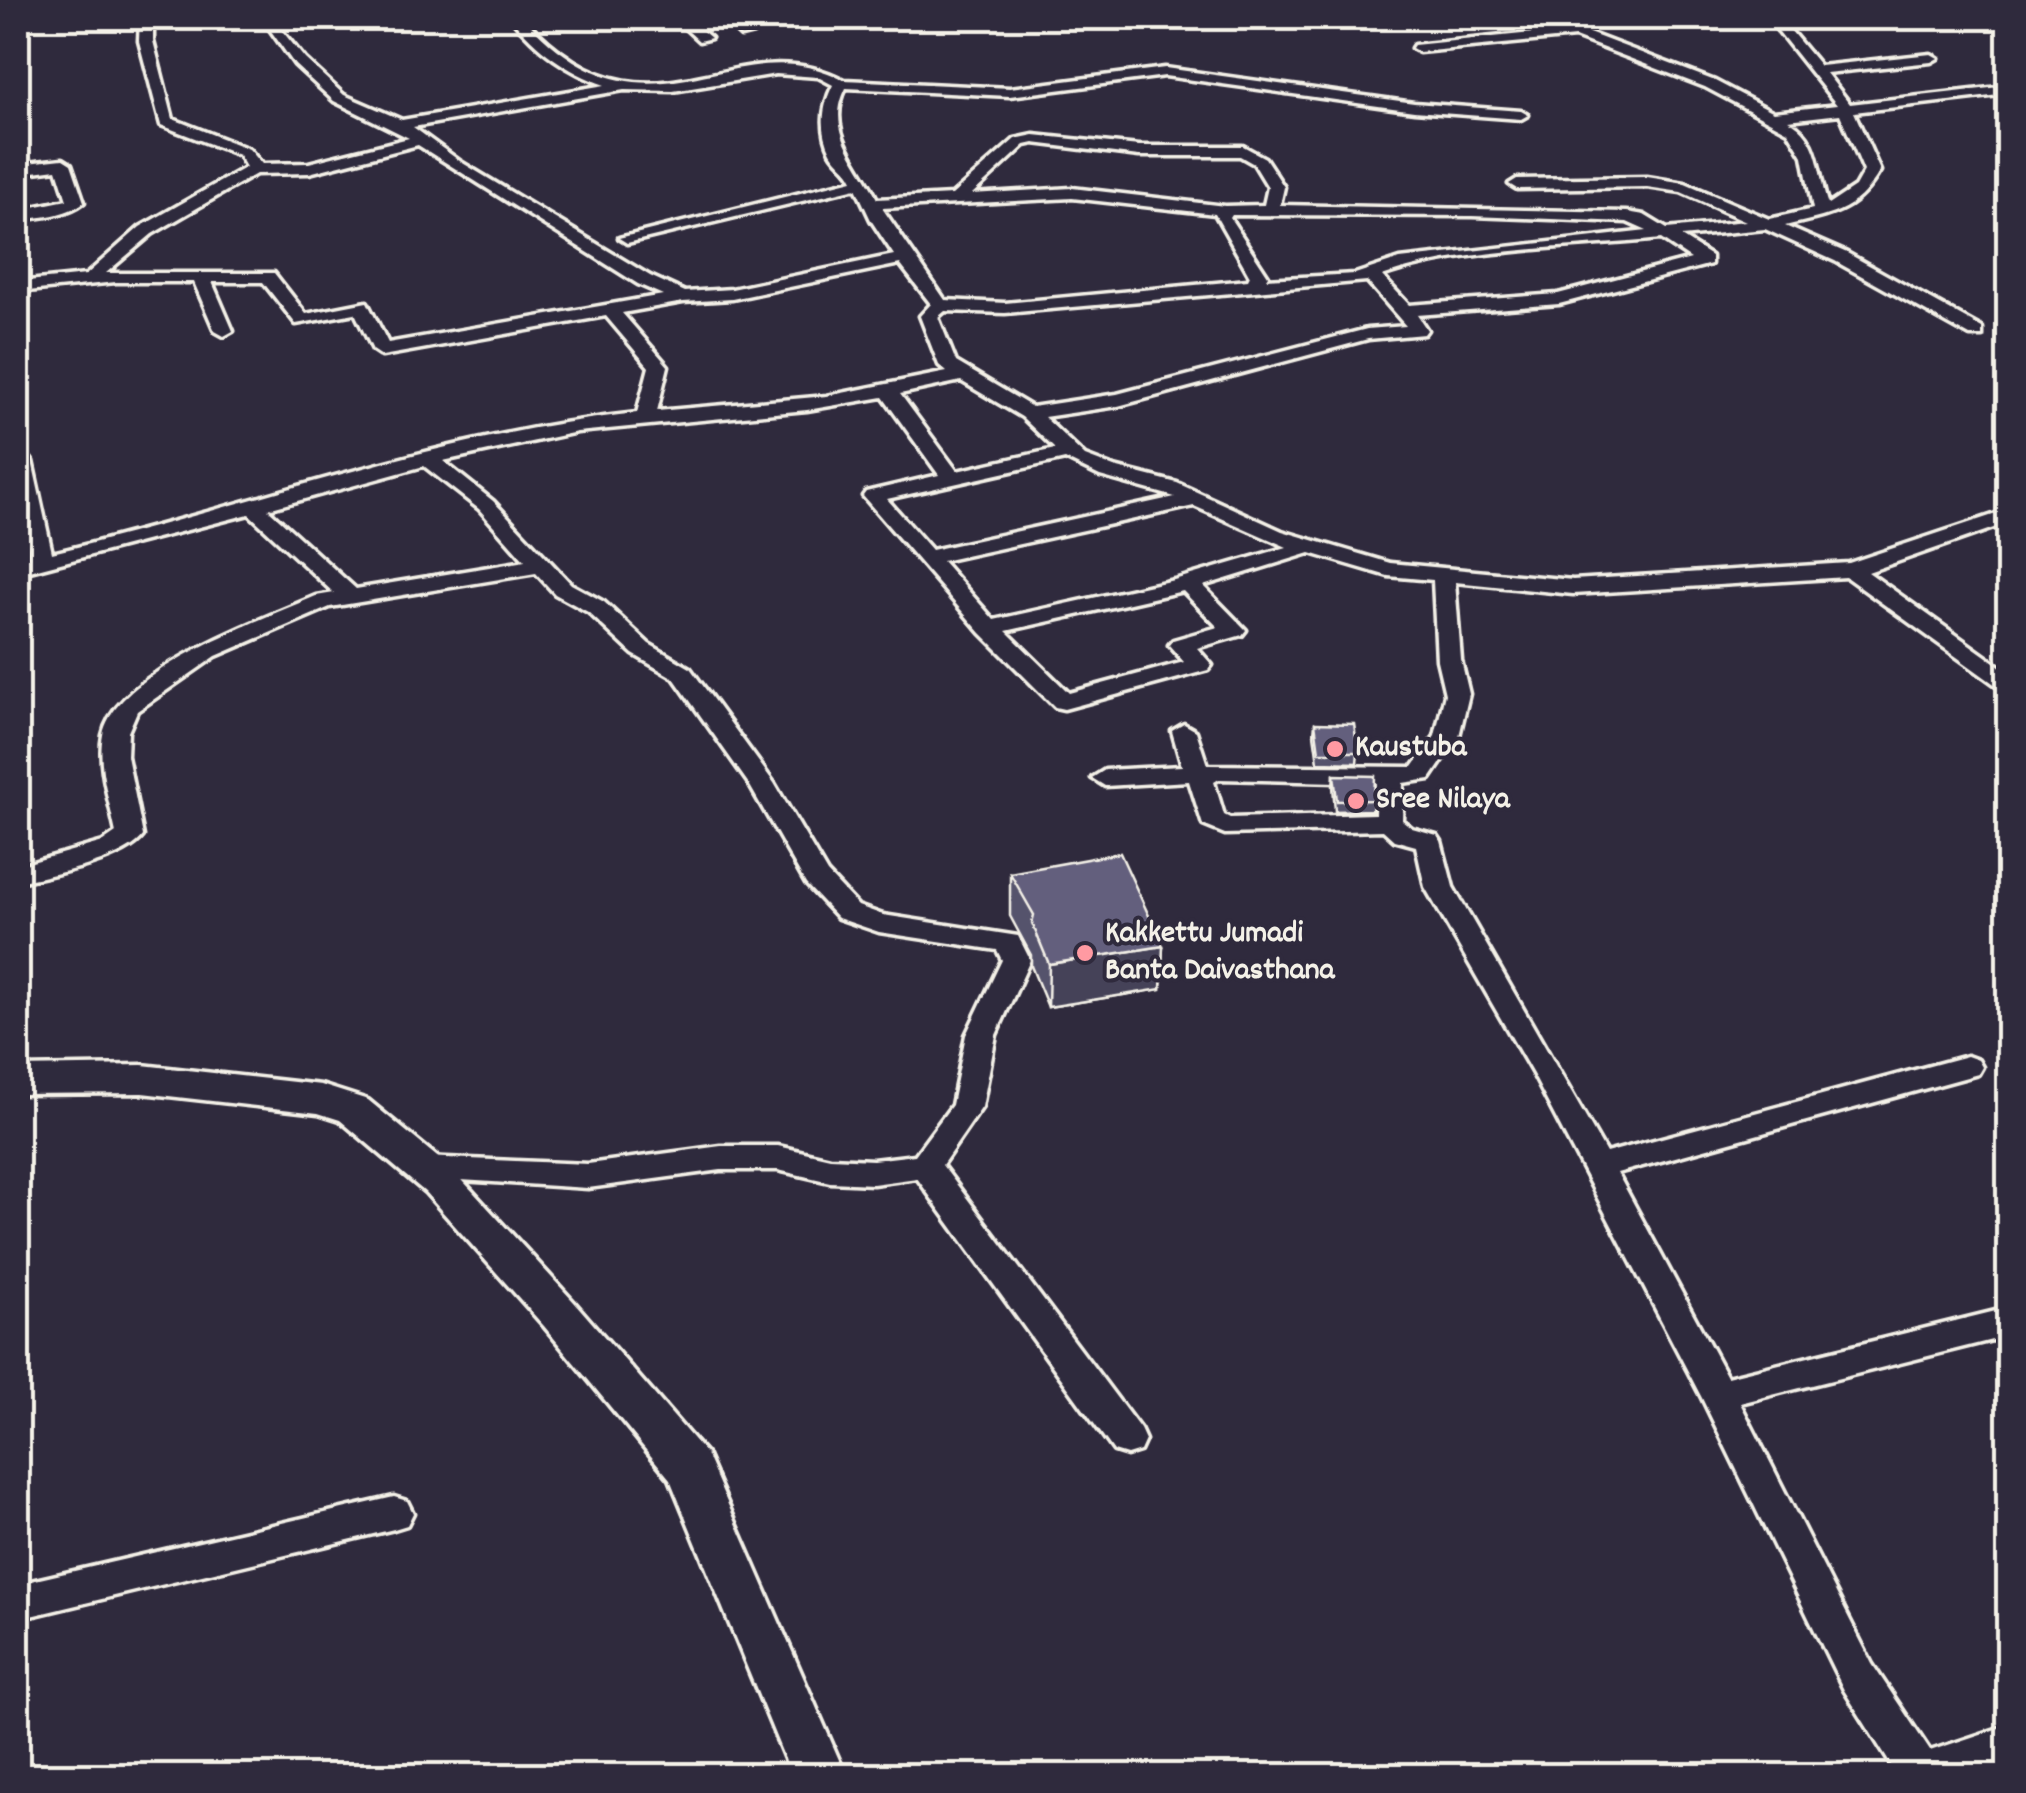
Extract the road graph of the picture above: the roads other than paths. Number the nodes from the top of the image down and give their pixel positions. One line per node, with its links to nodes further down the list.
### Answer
1 (146, 18): 2 (street); 24 (street)
2 (178, 18)
3 (270, 18): 21 (street)
4 (517, 18): 16 (street)
5 (680, 18): 11 (street)
6 (728, 18): 9 (street)
7 (1554, 18): 10 (street)
8 (1774, 18): 14 (street)
9 (746, 33)
10 (1576, 33): 12 (street); 20 (street)
11 (704, 38)
12 (1418, 48)
13 (1931, 58): 14 (street)
14 (1817, 70): 18 (street)
15 (841, 84): 16 (street); 19 (street); 25 (street)
16 (627, 86): 21 (street)
17 (2008, 90): 18 (street)
18 (1846, 111): 20 (street); 31 (street)
19 (1521, 115)
20 (1766, 117): 31 (street)
21 (400, 124): 22 (street)
22 (424, 138): 24 (street); 42 (street)
23 (18, 169): 32 (street)
24 (253, 169): 38 (street)
25 (862, 182): 28 (street); 35 (street)
26 (1516, 184): 33 (street)
27 (958, 198): 28 (street); 29 (street); 30 (street)
28 (872, 204): 36 (street)
29 (1271, 209): 30 (street); 34 (street)
30 (1226, 211): 40 (street)
31 (1822, 212): 33 (street)
32 (18, 216)
33 (1763, 225): 34 (street); 47 (street)
34 (1669, 236): 37 (street); 45 (street)
35 (627, 238)
36 (904, 258): 42 (street); 43 (street)
37 (1371, 275): 40 (street); 45 (street)
38 (92, 278): 39 (street); 41 (street)
39 (202, 280): 44 (street); 46 (street)
40 (1254, 285): 43 (street)
41 (18, 287)
42 (683, 298): 44 (street)
43 (940, 305): 48 (street)
44 (610, 310): 51 (street)
45 (1406, 311): 50 (street)
46 (224, 331)
47 (1976, 332)
48 (963, 375): 49 (street); 50 (street)
49 (887, 390): 51 (street); 55 (street)
50 (1029, 413): 52 (street)
51 (646, 416): 53 (street)
52 (1070, 452): 55 (street); 56 (street)
53 (426, 457): 57 (street); 62 (street)
54 (22, 460): 61 (street)
55 (952, 479): 60 (street)
56 (1197, 498): 59 (street); 60 (street)
57 (254, 507): 61 (street); 67 (street)
58 (2008, 516): 64 (street)
59 (1307, 547): 65 (street); 66 (street)
60 (929, 557): 68 (street)
61 (43, 562): 63 (street)
62 (542, 566): 67 (street); 78 (street)
63 (18, 568)
64 (1852, 570): 65 (street); 69 (street)
65 (1444, 577): 72 (street)
66 (1185, 582): 68 (street); 68 (street)
67 (351, 596): 75 (street)
68 (989, 628)
69 (2008, 683)
70 (1184, 731): 71 (street)
71 (1202, 774): 72 (street); 73 (street); 74 (street)
72 (1390, 776): 74 (street)
73 (1106, 778)
74 (1388, 822): 79 (street)
75 (18, 874)
76 (1967, 1066): 79 (street)
77 (18, 1081): 80 (street)
78 (925, 1165): 80 (street); 83 (street)
79 (1596, 1167): 82 (street)
80 (423, 1169): 88 (street)
81 (2008, 1322): 82 (street)
82 (1718, 1394): 87 (street)
83 (1127, 1440)
84 (394, 1513): 85 (street)
85 (18, 1602)
86 (2008, 1744): 87 (street)
87 (1921, 1775)
88 (819, 1776)

